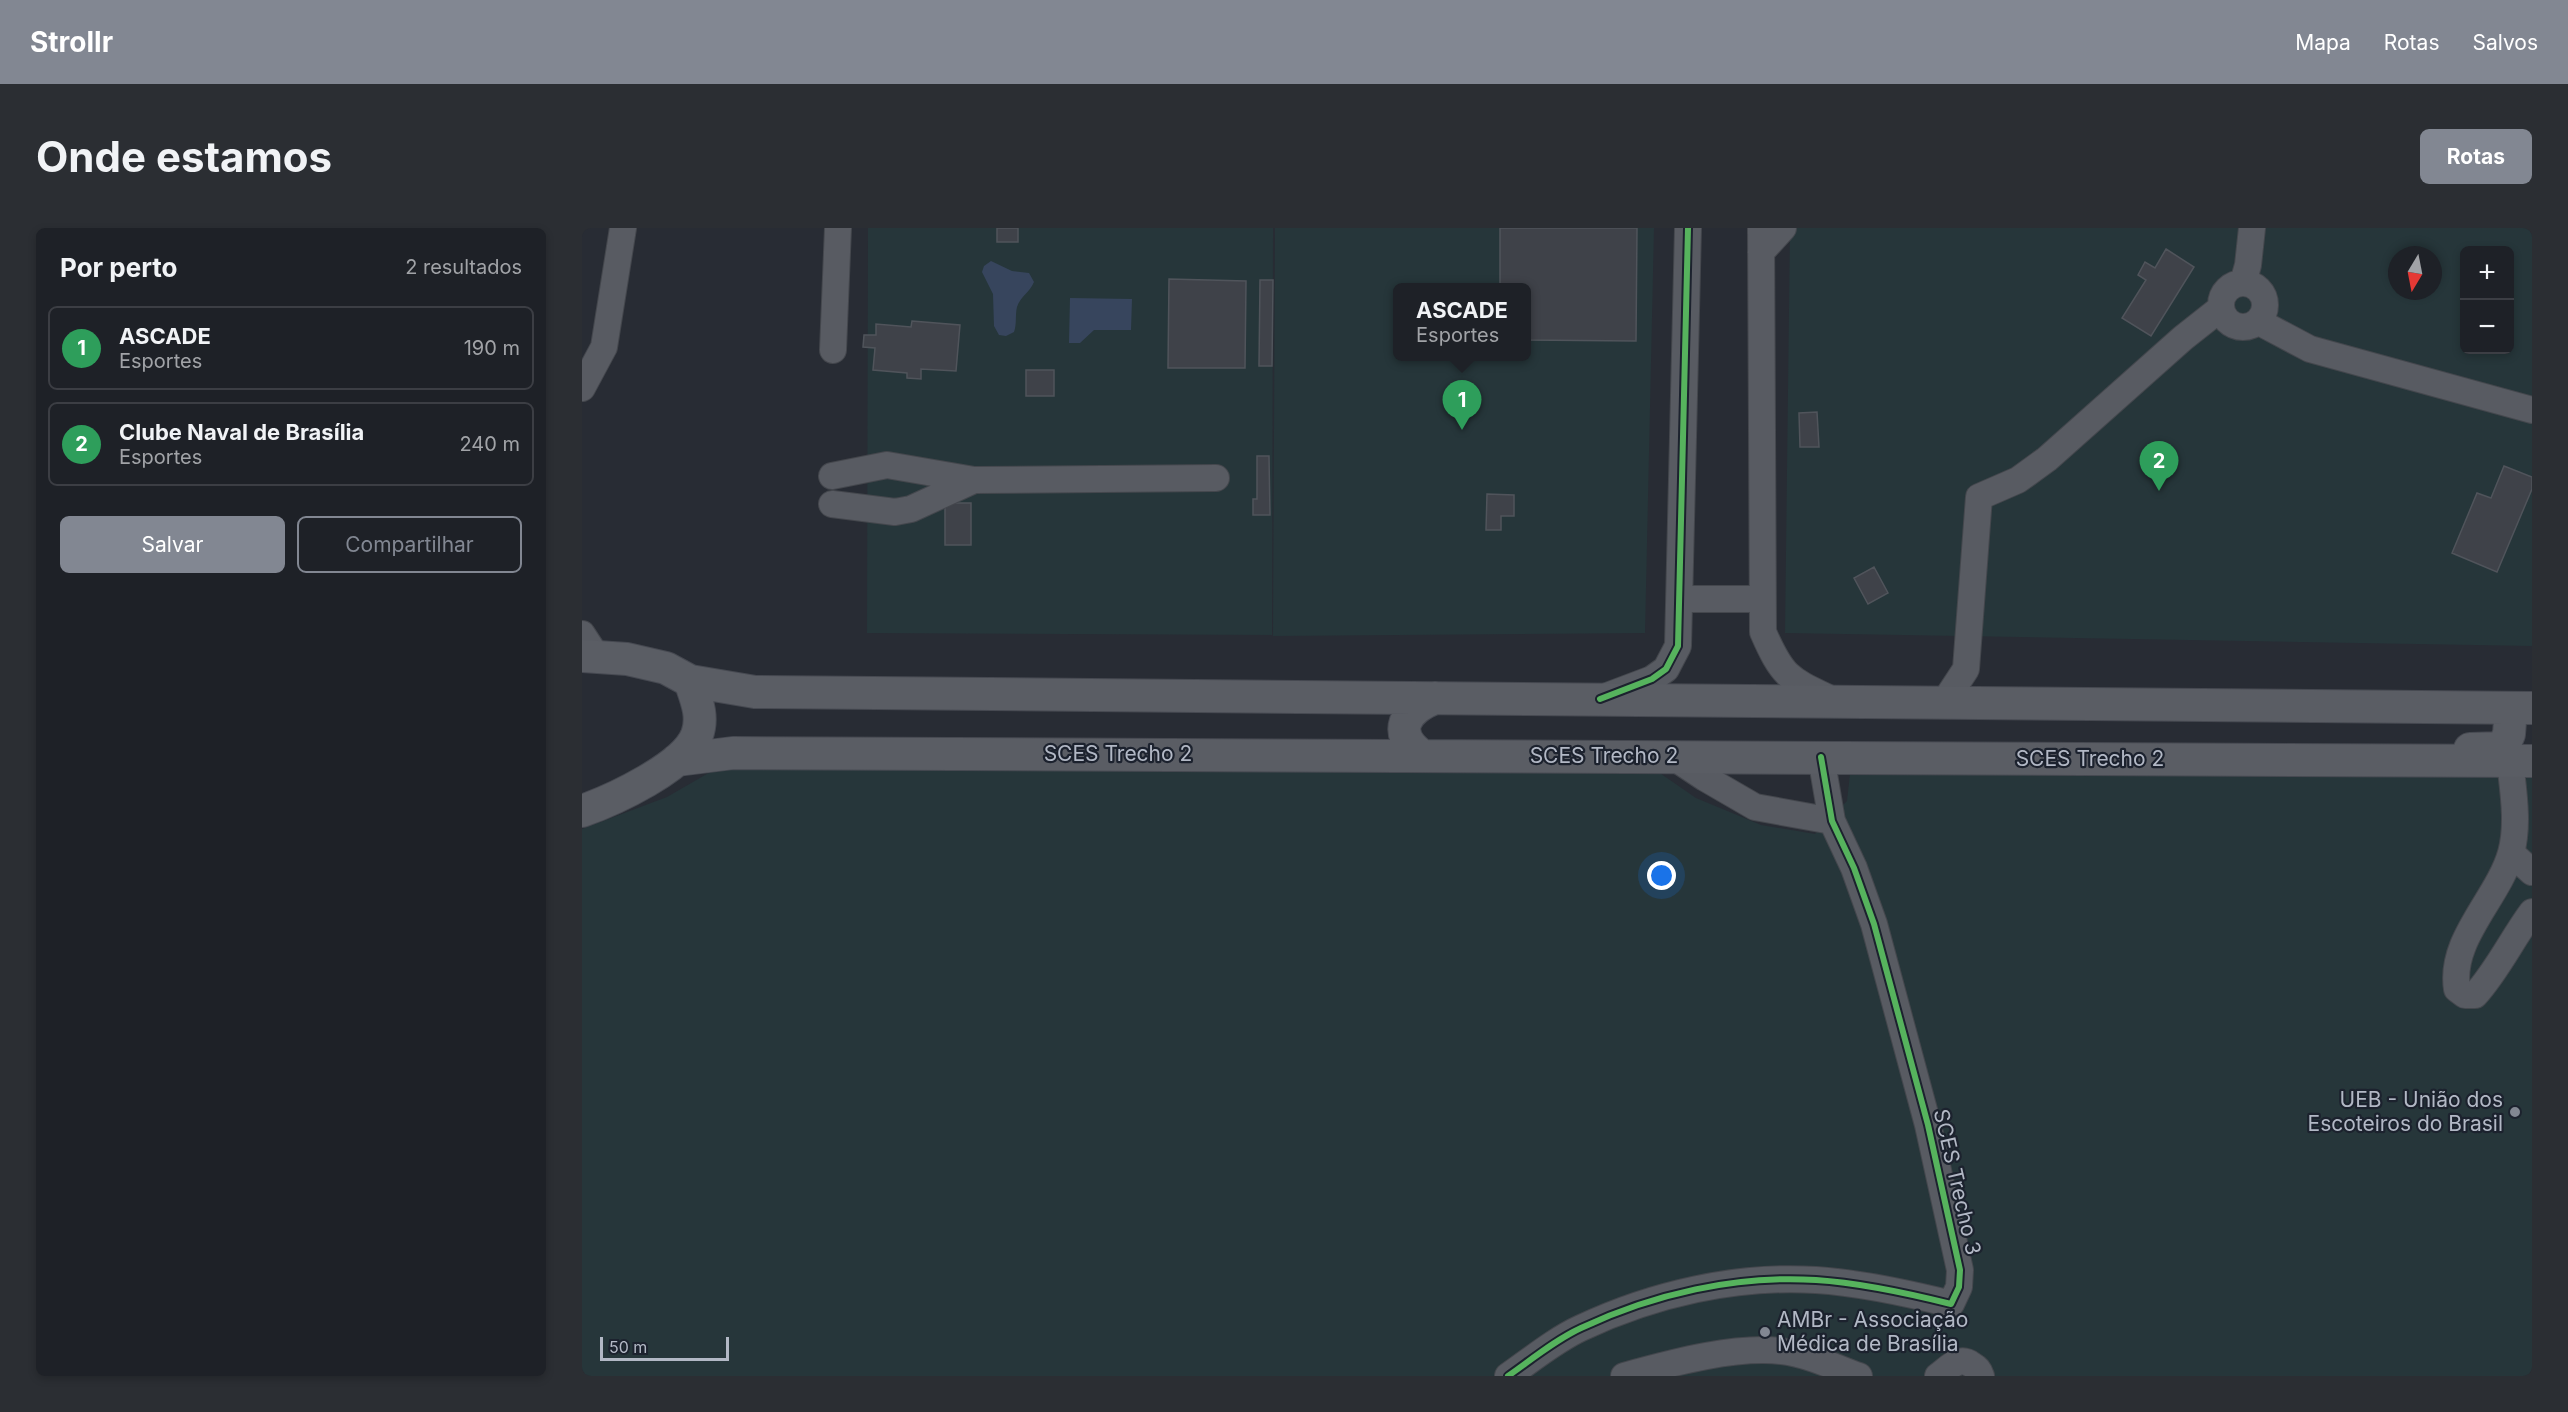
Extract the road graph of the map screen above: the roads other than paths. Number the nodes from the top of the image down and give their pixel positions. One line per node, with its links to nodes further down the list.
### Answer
1 (623, 228): 11 (street)
2 (838, 228): 10 (street)
3 (1688, 228): 17 (street)
4 (1783, 228): 6 (street)
5 (2252, 228): 7 (street)
6 (1761, 240): 18 (street)
7 (2243, 283): 8 (street); 9 (street)
8 (2221, 308): 9 (street); 20 (street)
9 (2259, 322): 12 (street)
10 (833, 350)
11 (582, 388)
12 (2532, 411)
13 (832, 476): 15 (street)
14 (1216, 478): 15 (street)
15 (974, 480): 16 (street)
16 (832, 504)
17 (1681, 599): 18 (street); 23 (street)
18 (1761, 599): 24 (street)
19 (587, 649): 21 (main road)
20 (1966, 669): 25 (street); 26 (street)
21 (690, 681): 22 (main road); 31 (main road)
22 (1435, 698): 23 (main road); 28 (main road)
23 (1600, 699): 24 (main road)
24 (1833, 700): 25 (main road)
25 (1945, 701): 26 (main road)
26 (1982, 702): 27 (main road)
27 (2521, 708): 32 (main road)
28 (1421, 755): 29 (main road, SCES Trecho 2); 31 (main road, SCES Trecho 2)
29 (1672, 756): 30 (main road, SCES Trecho 2); 35 (street)
30 (1821, 757): 32 (main road, SCES Trecho 2); 35 (street, SCES Trecho 3)
31 (677, 760): 34 (main road)
32 (2384, 760): 33 (main road, SCES Trecho 2)
33 (2521, 761): 36 (street)
34 (582, 811)
35 (1832, 821): 39 (street, SCES Trecho 3)
36 (2511, 853): 37 (street); 38 (street)
37 (2532, 872)
38 (2532, 912)
39 (1508, 1376)
40 (1624, 1376): 41 (street)
41 (1859, 1376)
42 (1938, 1376): 43 (street)
43 (1981, 1376)

